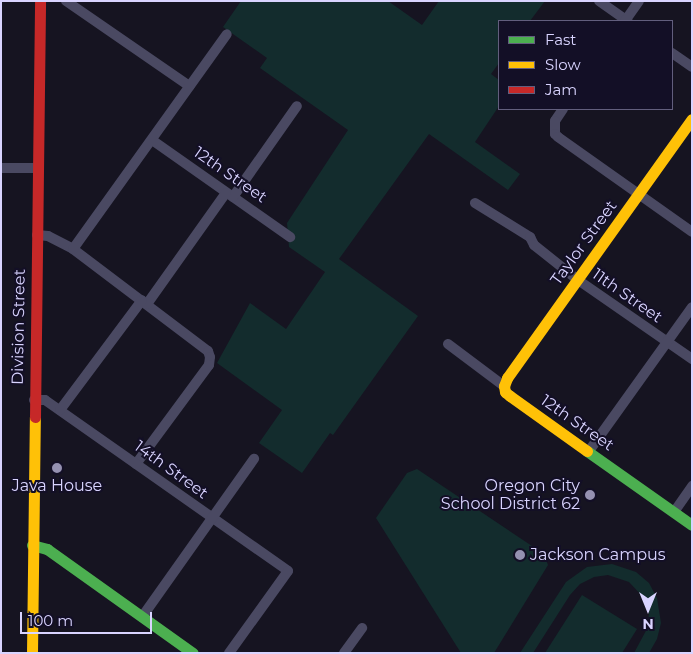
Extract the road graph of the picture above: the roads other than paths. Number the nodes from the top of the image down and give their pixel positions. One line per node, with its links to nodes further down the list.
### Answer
1 (40, 1): 16 (street, Division Street)
2 (66, 1): 10 (street)
3 (599, 1): 5 (street)
4 (639, 1): 6 (street)
5 (625, 20)
6 (627, 20)
7 (227, 34): 10 (street)
8 (673, 54): 9 (street)
9 (692, 67)
10 (189, 86): 14 (street)
11 (297, 106): 18 (street)
12 (562, 110): 17 (street)
13 (692, 119): 17 (street, Taylor Street)
14 (152, 140): 18 (street, 12th Street); 23 (street)
15 (1, 168): 16 (street)
16 (38, 168): 21 (street, Division Street)
17 (639, 194): 20 (street); 24 (street, Taylor Street)
18 (229, 195): 22 (street, 12th Street); 25 (street)
19 (475, 203): 24 (street, 11th Street)
20 (692, 232)
21 (37, 235): 23 (street); 31 (street, Division Street)
22 (290, 237)
23 (73, 249): 25 (street)
24 (578, 280): 27 (street, 11th Street); 30 (street, Taylor Street)
25 (144, 302): 32 (street); 35 (street)
26 (692, 307): 27 (street)
27 (667, 341): 29 (street, 11th Street); 33 (street)
28 (448, 344): 30 (street, 12th Street)
29 (692, 359)
30 (504, 386): 33 (street, 12th Street)
31 (34, 400): 32 (street, 14th Street); 40 (street, Division Street)
32 (60, 410): 35 (street, 14th Street)
33 (589, 451): 37 (street, 12th Street)
34 (254, 459): 38 (street)
35 (136, 464): 38 (street, 14th Street)
36 (692, 486): 37 (street)
37 (674, 512): 39 (street, 12th Street)
38 (213, 519): 41 (street); 45 (street, 14th Street)
39 (692, 525)
40 (32, 545): 41 (street); 43 (street, Division Street)
41 (142, 617): 44 (street)
42 (362, 628): 46 (street)
43 (32, 653)
44 (193, 653)
45 (230, 653)
46 (344, 653)

